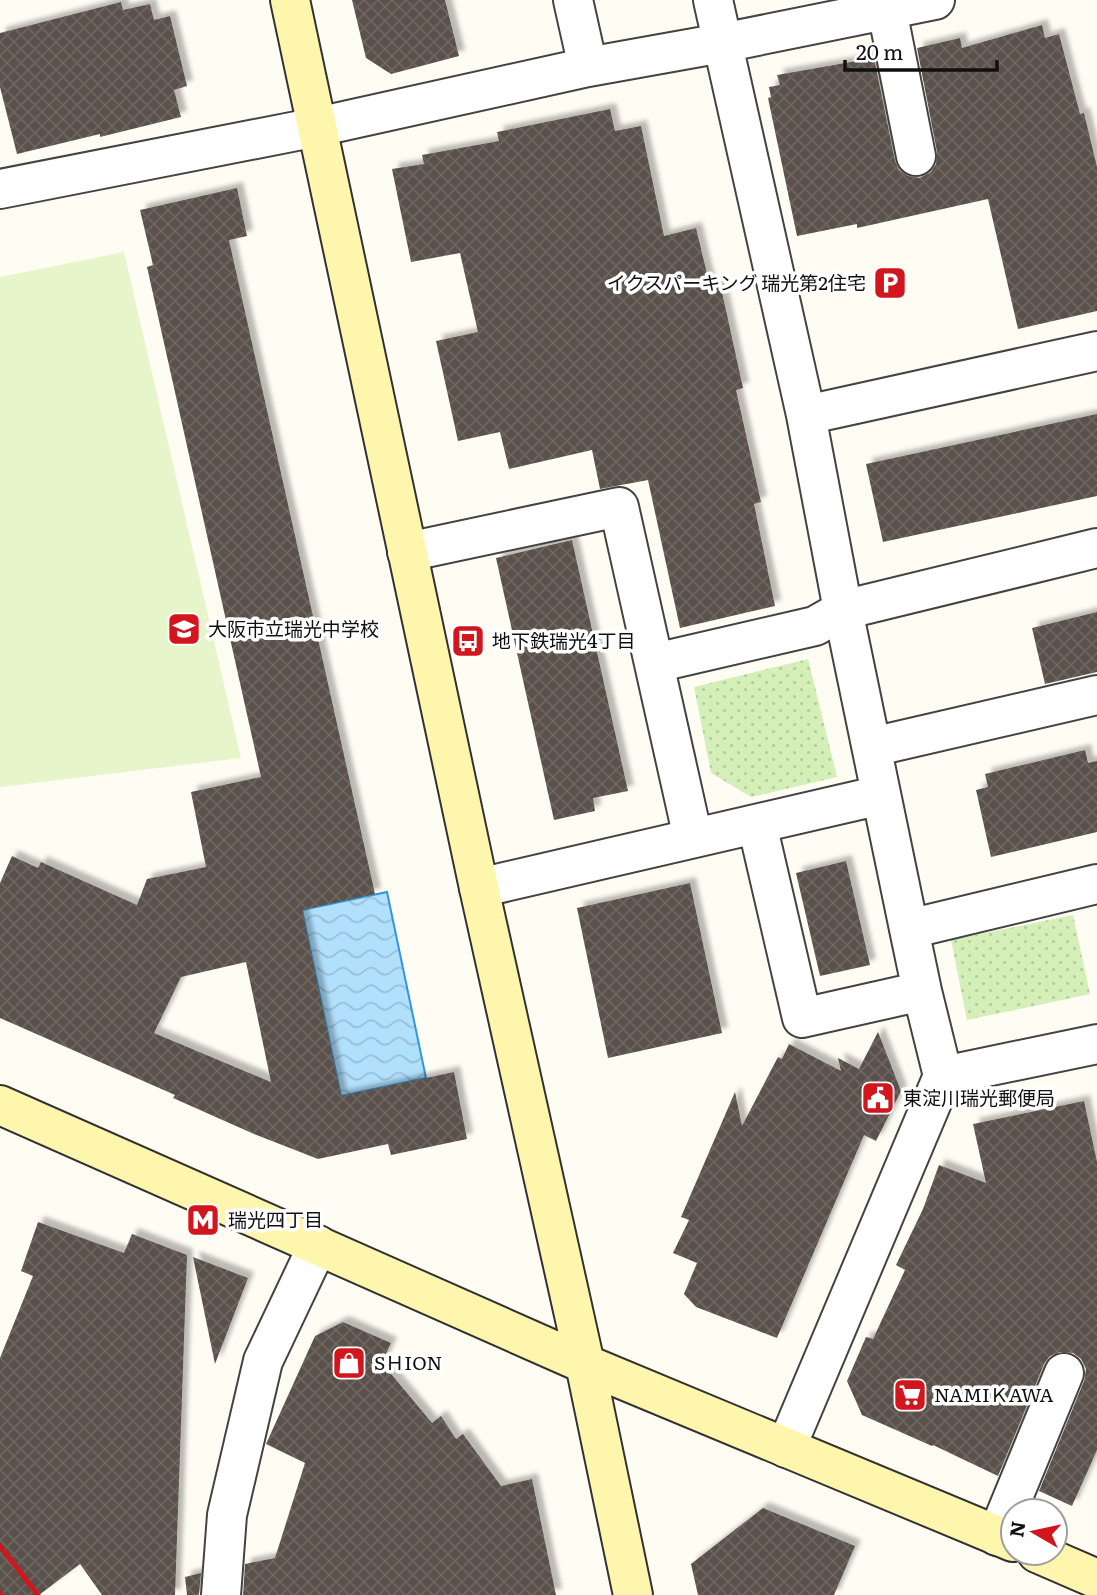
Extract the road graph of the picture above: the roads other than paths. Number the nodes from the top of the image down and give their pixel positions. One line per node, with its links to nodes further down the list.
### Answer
1 (290, 0): 8 (street)
2 (573, 0): 7 (street)
3 (713, 0): 6 (street)
4 (936, 0): 5 (street)
5 (887, 10): 6 (street); 9 (street)
6 (722, 43): 7 (street); 12 (street)
7 (588, 67): 8 (street)
8 (317, 127): 10 (street); 14 (street)
9 (916, 156)
10 (0, 189)
11 (1097, 351): 12 (street)
12 (806, 415): 15 (street)
13 (1097, 548): 15 (street)
14 (407, 552): 16 (street); 23 (street)
15 (844, 610): 16 (street); 18 (street)
16 (655, 663): 21 (street)
17 (1097, 695): 18 (street)
18 (872, 747): 19 (street)
19 (881, 795): 20 (street); 24 (street)
20 (757, 824): 21 (street); 25 (street)
21 (693, 838): 23 (street)
22 (1097, 884): 24 (street)
23 (479, 888): 30 (street)
24 (909, 929): 25 (street)
25 (922, 991): 27 (street)
26 (1097, 1044): 27 (street)
27 (943, 1076): 32 (street)
28 (0, 1105): 29 (street)
29 (318, 1245): 30 (street); 37 (street)
30 (585, 1364): 32 (street); 38 (street)
31 (1065, 1373): 33 (street)
32 (786, 1448): 34 (street)
33 (1020, 1497)
34 (999, 1537)
35 (1069, 1567): 36 (street)
36 (1097, 1579)
37 (221, 1595)
38 (633, 1595)

